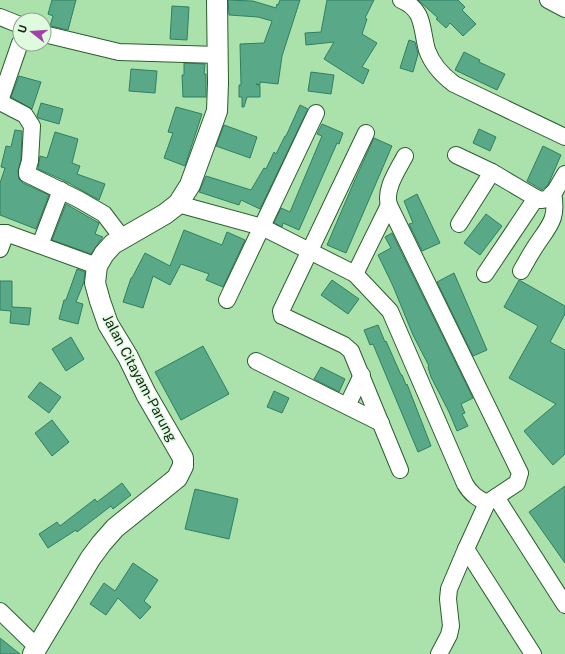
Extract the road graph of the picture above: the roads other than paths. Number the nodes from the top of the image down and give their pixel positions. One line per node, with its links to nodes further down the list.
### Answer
1 (217, 0): 9 (street)
2 (401, 0): 13 (street)
3 (548, 0): 4 (street)
4 (565, 9)
5 (0, 17): 6 (street)
6 (12, 22)
7 (52, 36): 9 (street)
8 (17, 52): 10 (street)
9 (218, 55): 21 (street)
10 (0, 101): 18 (street)
11 (316, 113): 24 (street)
12 (366, 134): 29 (street)
13 (565, 137)
14 (456, 155): 16 (street)
15 (405, 156): 22 (street)
16 (492, 172): 20 (street); 23 (street)
17 (565, 174): 19 (street)
18 (61, 190): 26 (street); 27 (street)
19 (553, 193): 20 (street); 31 (street)
20 (536, 198): 33 (street)
21 (178, 204): 24 (street); 26 (street)
22 (389, 205): 32 (street); 40 (street)
23 (459, 224)
24 (262, 227): 29 (street); 34 (street)
25 (3, 233): 27 (street); 28 (street)
26 (122, 239): 30 (street)
27 (40, 245): 30 (street)
28 (0, 249)
29 (310, 252): 32 (street); 36 (street)
30 (97, 266): 44 (street, Jalan Citayam-Parung)
31 (521, 271)
32 (355, 274): 40 (street)
33 (485, 274)
34 (227, 300)
35 (256, 361): 37 (street)
36 (362, 375): 37 (street); 38 (street)
37 (347, 406): 38 (street)
38 (381, 423): 39 (street)
39 (400, 470)
40 (492, 500): 41 (street); 42 (street)
41 (466, 549): 45 (street); 46 (street)
42 (565, 605)
43 (0, 611): 44 (street)
44 (35, 650)
45 (438, 654)
46 (533, 654)

